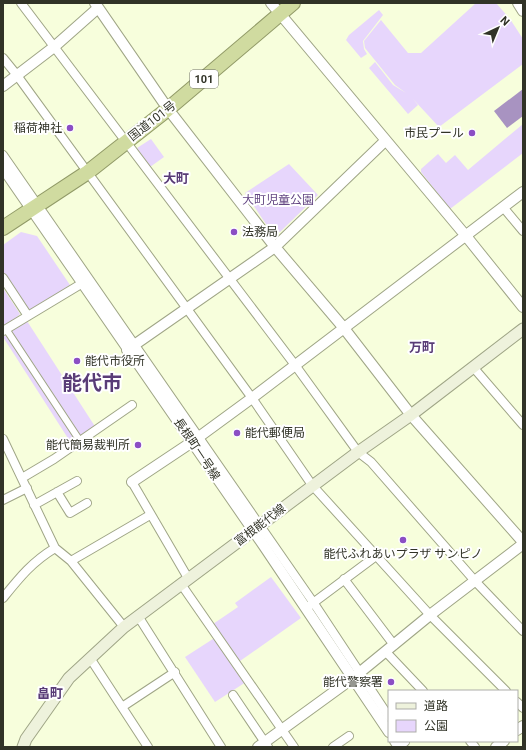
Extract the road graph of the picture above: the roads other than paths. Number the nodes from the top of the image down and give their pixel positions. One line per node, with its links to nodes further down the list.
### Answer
1 (20, 3): 7 (street)
2 (293, 3): 5 (highway, 国道101号 / 101)
3 (518, 3): 6 (street)
4 (99, 5): 7 (street); 11 (street)
5 (276, 8): 11 (highway, 国道101号 / 101); 13 (street)
6 (523, 11)
7 (54, 47): 9 (street); 12 (street)
8 (3, 58): 9 (street)
9 (16, 74): 10 (street); 16 (street)
10 (3, 86)
11 (168, 109): 12 (highway, 国道101号 / 101); 23 (street)
12 (126, 141): 16 (highway, 国道101号 / 101); 25 (street)
13 (385, 141): 22 (street); 23 (street)
14 (3, 156): 18 (street)
15 (3, 168): 18 (street, 長根町一号線)
16 (88, 172): 18 (highway, 国道101号 / 101); 28 (street)
17 (523, 192): 19 (street)
18 (34, 207): 20 (highway, 国道101号 / 101); 26 (street, 長根町一号線)
19 (503, 207): 21 (street); 22 (street)
20 (3, 228)
21 (523, 231)
22 (466, 236): 27 (street); 30 (street)
23 (275, 247): 25 (street); 30 (street)
24 (3, 278): 29 (street)
25 (228, 279): 28 (street); 34 (street)
26 (86, 281): 29 (street); 33 (street, 長根町一号線)
27 (523, 307)
28 (187, 308): 33 (street); 36 (street)
29 (28, 316): 32 (street)
30 (343, 327): 34 (street); 38 (street)
31 (523, 329): 35 (main road, 富根能代線)
32 (5, 330): 42 (street)
33 (130, 347): 41 (street, 長根町一号線)
34 (295, 365): 36 (street); 43 (street)
35 (473, 367): 38 (main road, 富根能代線); 39 (street)
36 (252, 398): 41 (street); 47 (street)
37 (132, 405): 42 (street)
38 (411, 415): 43 (main road, 富根能代線); 55 (street)
39 (523, 425)
40 (3, 439): 44 (street)
41 (195, 440): 46 (street); 54 (street, 長根町一号線)
42 (80, 441): 44 (street)
43 (358, 452): 47 (main road, 富根能代線); 61 (street)
44 (22, 478): 48 (street)
45 (77, 481): 49 (street)
46 (132, 482): 53 (street)
47 (312, 485): 54 (main road, 富根能代線); 57 (street)
48 (27, 488): 50 (street); 52 (street)
49 (58, 492): 51 (street); 52 (street)
50 (3, 500)
51 (87, 502)
52 (34, 505): 56 (street)
53 (150, 515): 58 (street); 60 (street)
54 (256, 528): 60 (main road, 富根能代線); 63 (street, 長根町一号線)
55 (523, 543): 61 (street)
56 (55, 548): 58 (street); 62 (street)
57 (376, 556): 59 (street); 64 (street)
58 (71, 561): 66 (street)
59 (344, 579): 63 (street); 68 (street)
60 (184, 581): 65 (main road, 富根能代線); 78 (street)
61 (475, 581): 64 (street); 67 (street)
62 (3, 598)
63 (310, 605): 72 (street, 長根町一号線)
64 (430, 615): 68 (street); 74 (street)
65 (138, 616): 66 (main road, 富根能代線); 71 (street)
66 (124, 627): 70 (main road, 富根能代線)
67 (523, 631)
68 (394, 645): 69 (street)
69 (386, 652): 72 (street); 73 (street)
70 (90, 658): 76 (street); 82 (main road, 富根能代線)
71 (175, 672): 76 (street); 84 (street)
72 (357, 676): 77 (street); 78 (street); 79 (street, 長根町一号線)
73 (422, 690)
74 (505, 690)
75 (233, 696): 81 (street)
76 (122, 707): 83 (street)
77 (388, 716)
78 (282, 730): 81 (street); 85 (street)
79 (388, 730)
80 (349, 736): 86 (street)
81 (264, 745)
82 (23, 747)
83 (148, 747)
84 (220, 747)
85 (294, 747)
86 (333, 747)

